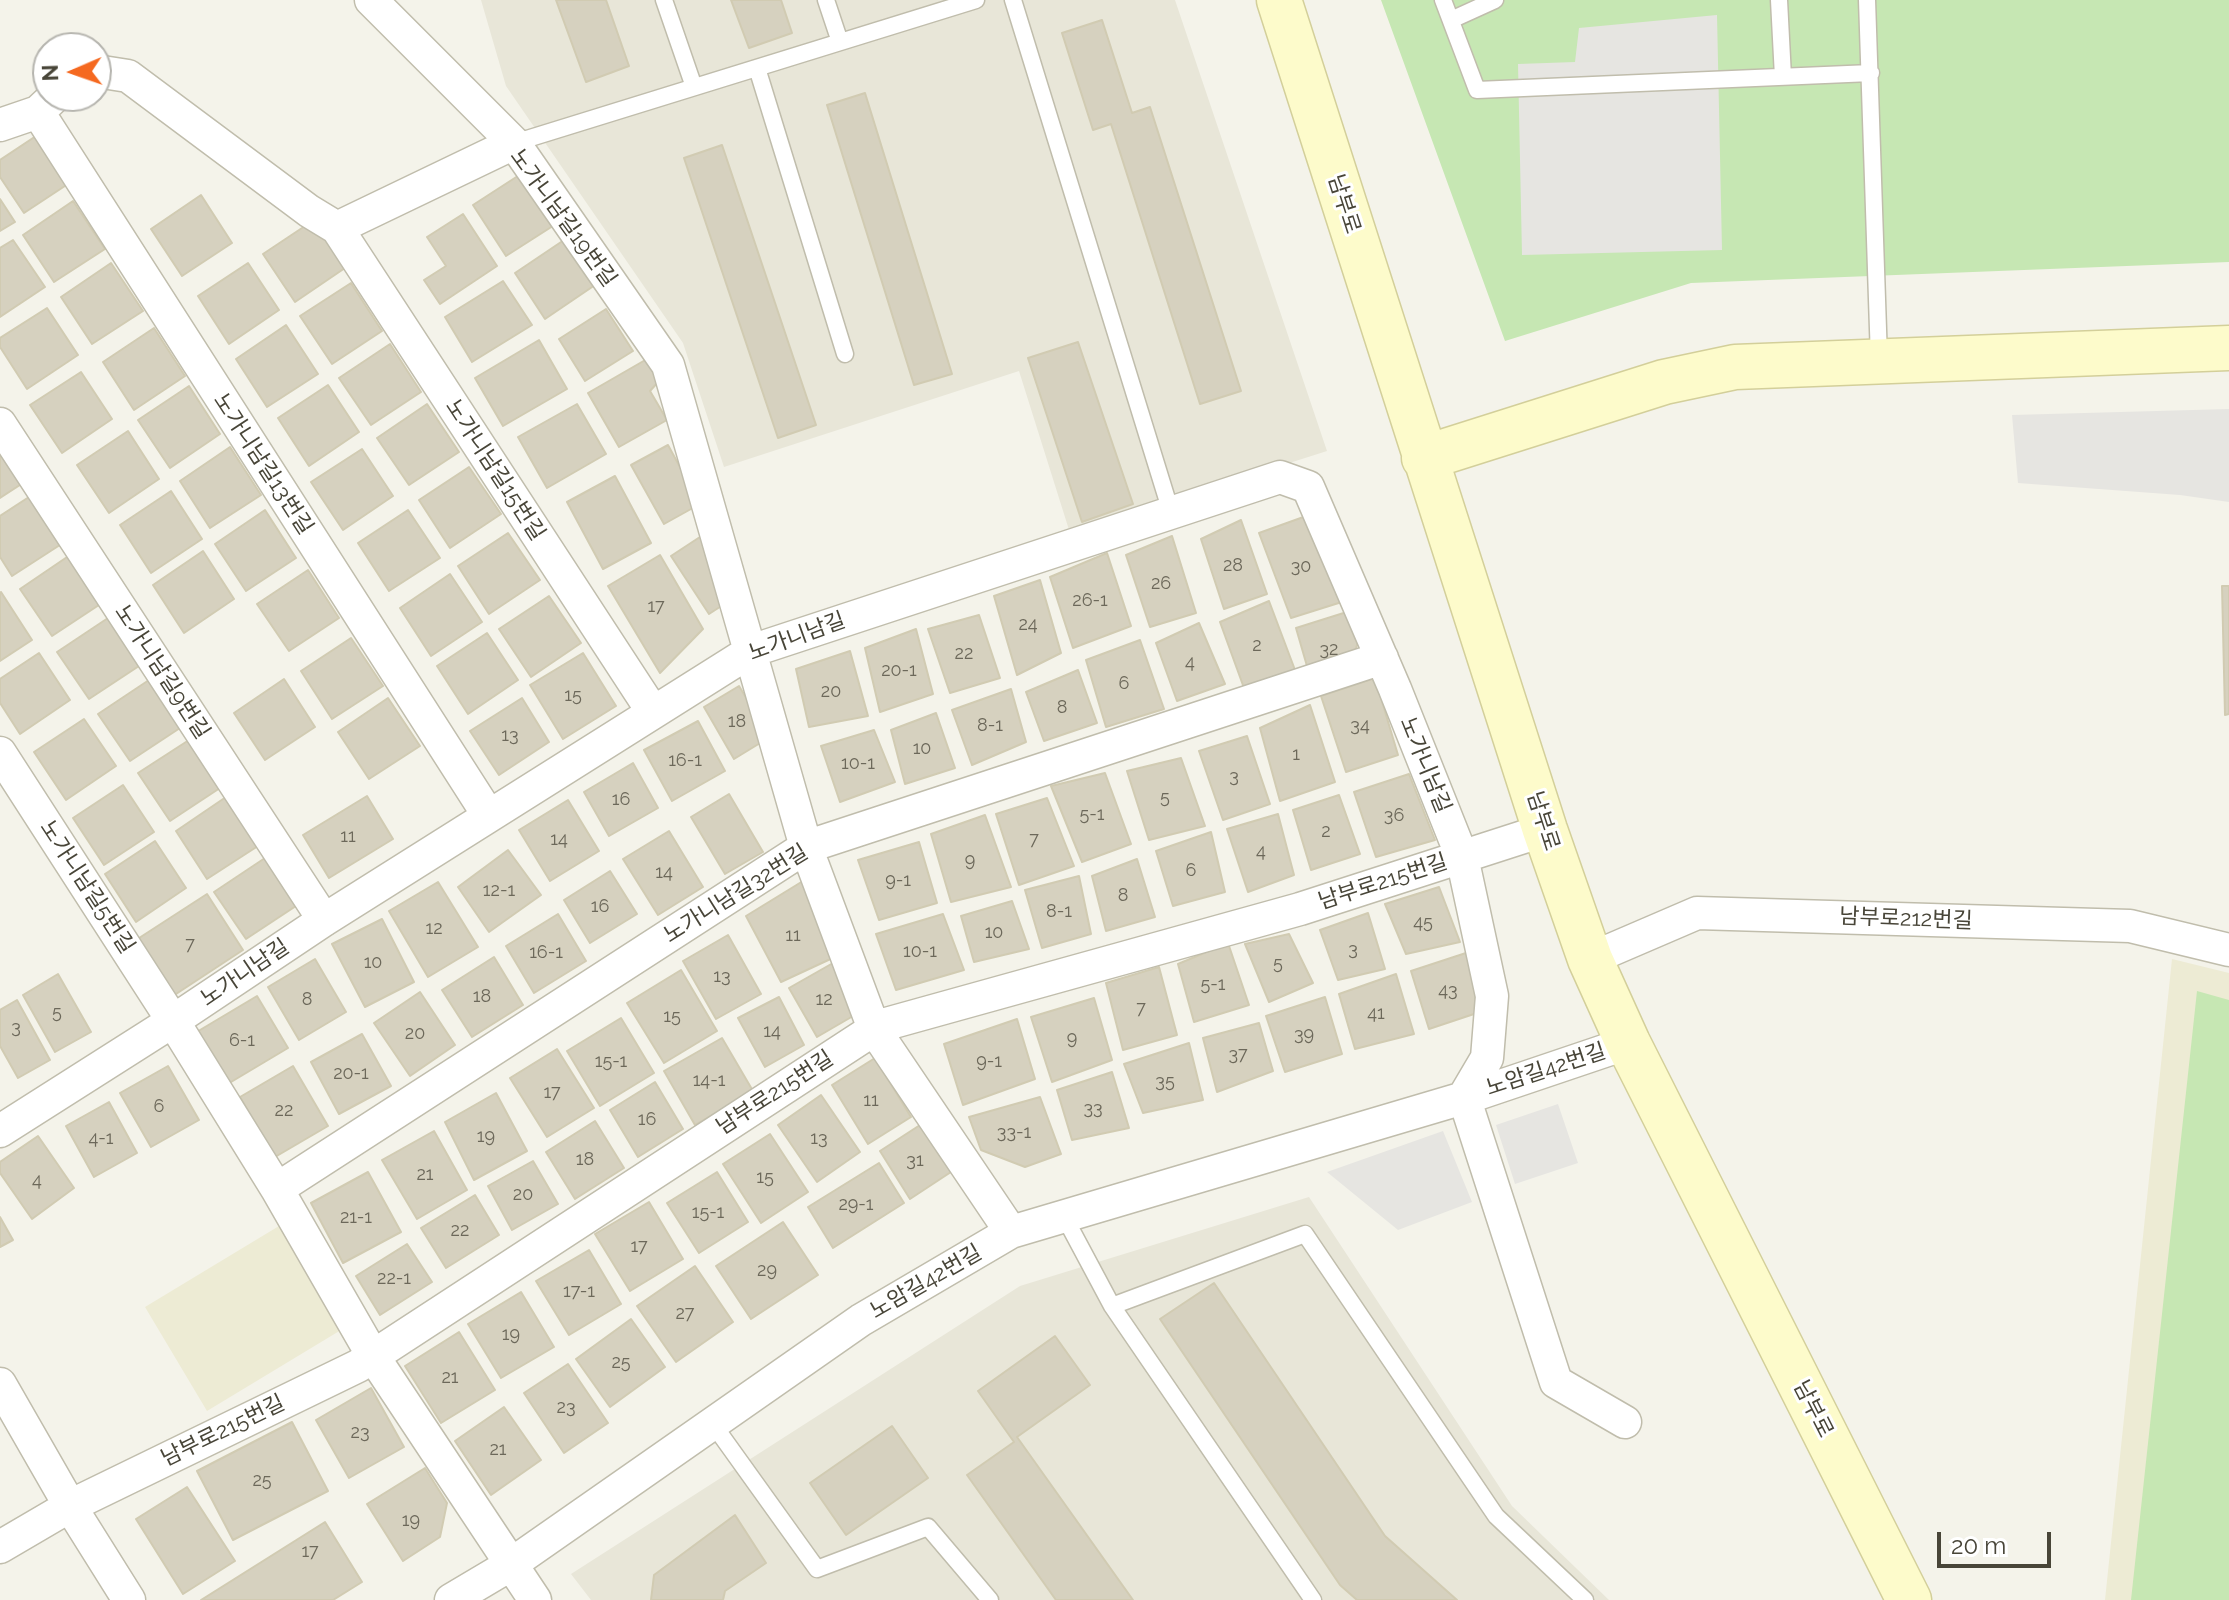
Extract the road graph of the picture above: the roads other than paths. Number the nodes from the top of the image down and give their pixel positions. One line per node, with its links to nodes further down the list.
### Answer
1 (371, 0): 21 (street)
2 (664, 0): 17 (lane)
3 (826, 0): 12 (lane)
4 (976, 0): 12 (lane)
5 (1013, 0): 28 (lane)
6 (1443, 0): 11 (lane)
7 (1495, 0): 11 (lane)
8 (1779, 0): 16 (lane)
9 (1867, 0): 14 (lane)
10 (1283, 1): 27 (street, 남부로)
11 (1451, 20): 16 (lane)
12 (840, 42): 13 (lane)
13 (757, 68): 17 (lane); 24 (lane)
14 (1871, 73): 16 (lane); 25 (lane)
15 (112, 74): 22 (street)
16 (1783, 77)
17 (694, 87): 21 (lane)
18 (32, 110): 20 (street)
19 (51, 112): 33 (street, 노가니남길13번길)
20 (0, 125)
21 (514, 143): 22 (street, 노가니남길19번길); 29 (street, 노가니남길19번길)
22 (337, 228): 31 (street, 노가니남길15번길)
23 (2229, 348): 25 (street)
24 (845, 354)
25 (1879, 361): 27 (street)
26 (0, 424): 37 (street, 노가니남길9번길)
27 (1424, 458): 34 (street, 남부로)
28 (1171, 512): 29 (street, 노가니남길); 30 (street, 노가니남길)
29 (751, 651): 31 (street, 노가니남길); 35 (street, 노가니남길19번길)
30 (1382, 658): 35 (street, 노가니남길32번길); 36 (street, 노가니남길)
31 (653, 712): 33 (street, 노가니남길)
32 (0, 753): 40 (street, 노가니남길5번길)
33 (489, 816): 37 (street, 노가니남길)
34 (1545, 830): 36 (street, 남부로215번길); 39 (street, 남부로)
35 (806, 847): 41 (street, 노가니남길19번길); 45 (street, 노가니남길32번길)
36 (1462, 857): 41 (street, 남부로215번길); 43 (street, 노암길42번길)
37 (324, 920): 40 (street, 노가니남길)
38 (2229, 950): 39 (street, 남부로212번길)
39 (1590, 959): 42 (street, 남부로)
40 (173, 1021): 44 (street, 노가니남길); 45 (street, 노가니남길5번길)
41 (874, 1029): 47 (street, 노가니남길19번길); 49 (street, 남부로215번길)
42 (1628, 1043): 43 (street, 노암길42번길); 62 (street, 남부로)
43 (1464, 1097): 46 (street, 노암길42번길); 51 (street)
44 (0, 1131)
45 (277, 1189): 49 (street, 노가니남길5번길)
46 (1065, 1218): 47 (street, 노암길42번길); 48 (lane)
47 (1011, 1232): 52 (street, 노암길42번길)
48 (1112, 1306): 60 (lane); 61 (lane)
49 (373, 1356): 53 (street, 남부로215번길); 55 (street, 노가니남길5번길)
50 (0, 1384): 53 (street)
51 (1625, 1422)
52 (713, 1424): 55 (street, 노암길42번길); 59 (lane)
53 (70, 1506): 54 (street, 남부로215번길); 56 (street)
54 (0, 1547)
55 (510, 1565): 57 (street, 노암길42번길); 58 (street, 노가니남길5번길)
56 (129, 1600)
57 (451, 1600)
58 (535, 1600)
59 (990, 1600)
60 (1313, 1600)
61 (1585, 1600)
62 (1909, 1600)

